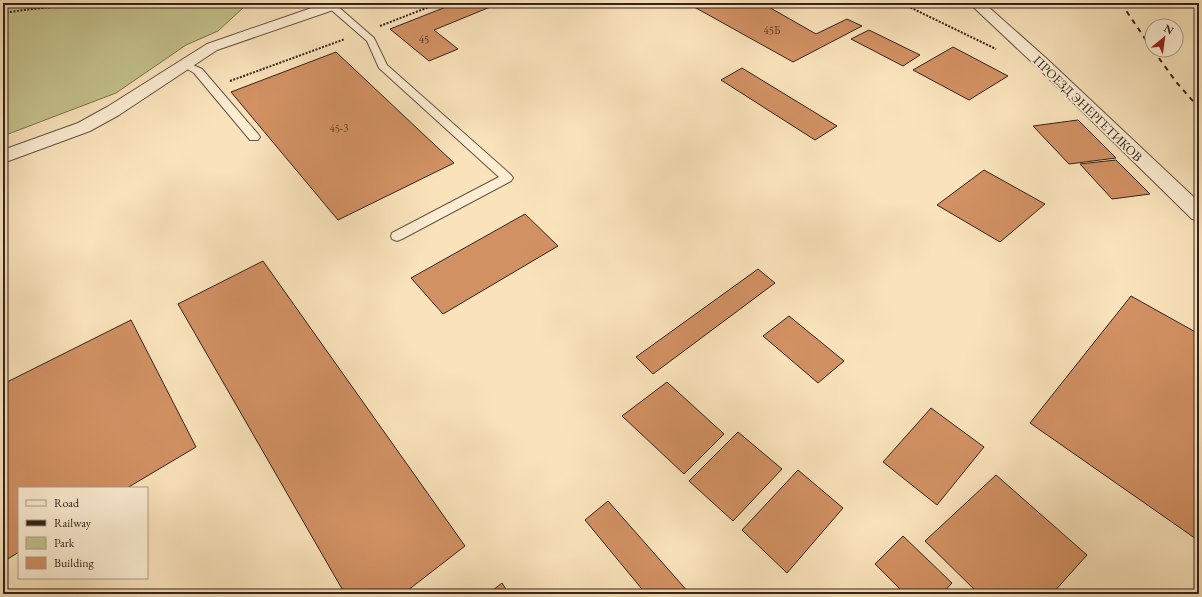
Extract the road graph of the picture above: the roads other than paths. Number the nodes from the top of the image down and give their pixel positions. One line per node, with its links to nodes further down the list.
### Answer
1 (976, 3): 6 (street, ПРОЕЗД ЭНЕРГЕТИКОВ)
2 (336, 4): 3 (street); 7 (lane)
3 (184, 64): 4 (lane); 5 (street)
4 (254, 137)
5 (3, 157)
6 (1199, 214)
7 (397, 236)

